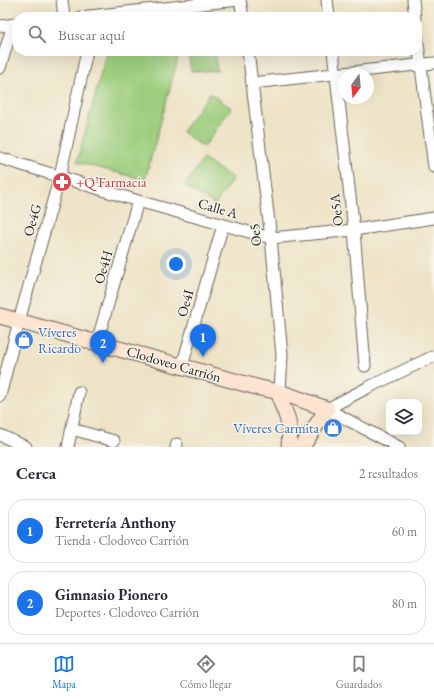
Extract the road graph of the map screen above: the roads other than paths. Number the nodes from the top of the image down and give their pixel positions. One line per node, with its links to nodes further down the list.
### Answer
1 (62, 0): 6 (street)
2 (240, 0): 5 (street); 8 (street)
3 (327, 0): 9 (street)
4 (413, 0): 10 (street)
5 (149, 5): 7 (street)
6 (63, 12)
7 (114, 12)
8 (242, 12)
9 (328, 12)
10 (414, 12)
11 (12, 24): 12 (street)
12 (0, 26)
13 (12, 33): 20 (street)
14 (85, 56): 25 (street, Oe4G)
15 (249, 56): 22 (street, Oe5)
16 (334, 56): 21 (street, Oe5A)
17 (419, 56): 19 (street)
18 (434, 63): 19 (street)
19 (420, 64): 21 (street); 24 (street)
20 (0, 68)
21 (336, 73): 22 (street); 29 (street, Oe5A)
22 (252, 83): 30 (street, Oe5)
23 (0, 158): 25 (street, Calle A)
24 (434, 167)
25 (60, 176): 26 (street, Calle A); 32 (street, Oe4G)
26 (138, 201): 28 (street, Calle A); 33 (street, Oe4H)
27 (434, 218): 29 (street, Calle A)
28 (223, 225): 30 (street, Calle A); 35 (street, Oe4I)
29 (354, 230): 30 (street, Calle A); 36 (street, Oe5A)
30 (271, 238): 38 (street, Oe5)
31 (0, 316): 32 (street, Clodoveo Carrión)
32 (19, 321): 33 (street, Clodoveo Carrión); 39 (street, Oe4G)
33 (97, 342): 35 (street, Clodoveo Carrión)
34 (434, 356): 40 (street)
35 (182, 366): 38 (street, Clodoveo Carrión)
36 (365, 366)
37 (79, 392): 41 (street)
38 (280, 392): 40 (street, Clodoveo Carrión); 46 (street)
39 (0, 396)
40 (327, 409): 47 (street); 48 (street)
41 (72, 429): 43 (street); 45 (street)
42 (0, 435): 44 (street)
43 (114, 441)
44 (26, 447)
45 (68, 447)
46 (289, 447)
47 (302, 447)
48 (399, 447)

